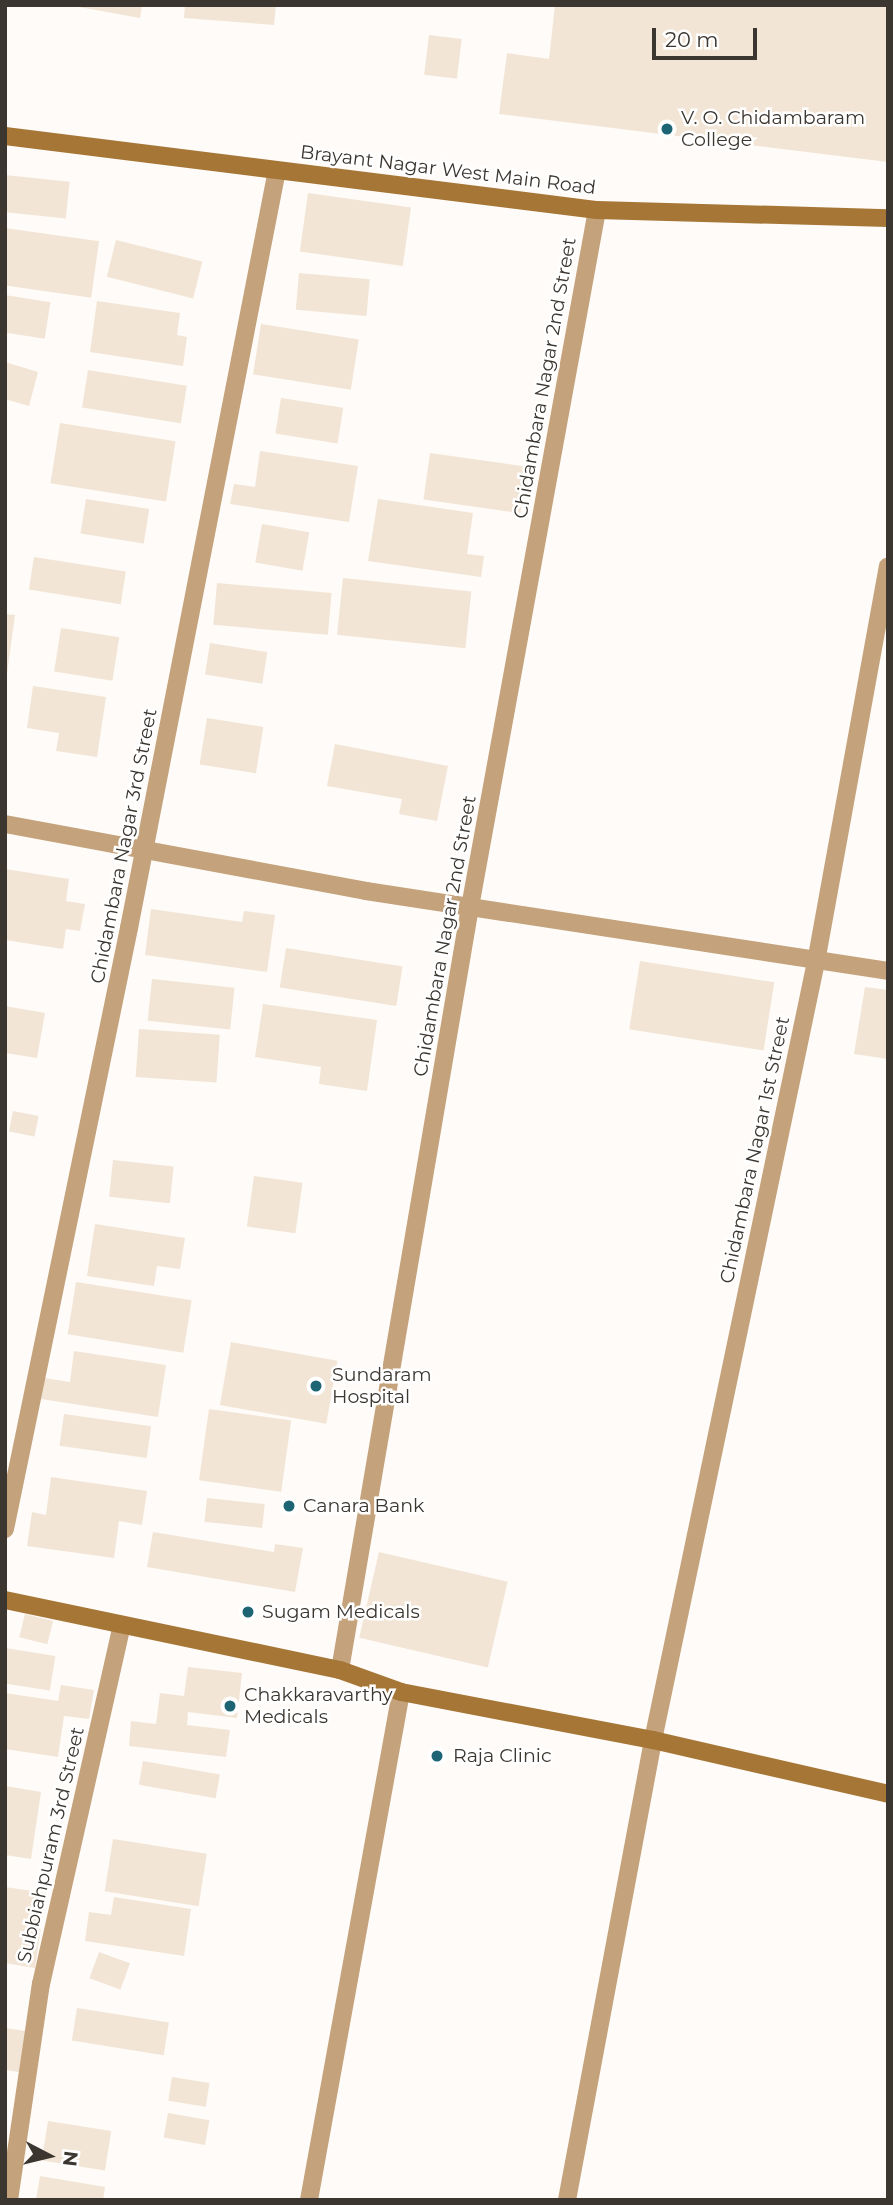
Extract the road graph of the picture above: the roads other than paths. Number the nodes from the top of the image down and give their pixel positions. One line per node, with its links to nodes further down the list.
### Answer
1 (5, 136): 2 (main road, Brayant Nagar West Main Road)
2 (277, 170): 3 (main road, Brayant Nagar West Main Road); 7 (street, Chidambara Nagar 3rd Street)
3 (597, 210): 4 (main road, Brayant Nagar West Main Road); 8 (street, Chidambara Nagar 2nd Street)
4 (888, 218)
5 (888, 567): 9 (street, Chidambara Nagar 1st Street)
6 (5, 824): 7 (street)
7 (145, 850): 8 (street); 11 (street, Chidambara Nagar 3rd Street)
8 (470, 907): 9 (street); 14 (street, Chidambara Nagar 2nd Street)
9 (816, 962): 10 (street); 16 (street, Chidambara Nagar 1st Street)
10 (888, 971)
11 (5, 1529)
12 (5, 1600): 13 (main road)
13 (122, 1625): 14 (main road); 18 (street, Subbiahpuram 3rd Street)
14 (340, 1670): 15 (main road)
15 (401, 1692): 16 (main road); 19 (street)
16 (653, 1740): 17 (main road); 20 (street, Chidambara Nagar 1st Street)
17 (888, 1794)
18 (9, 2200)
19 (309, 2200)
20 (567, 2200)

